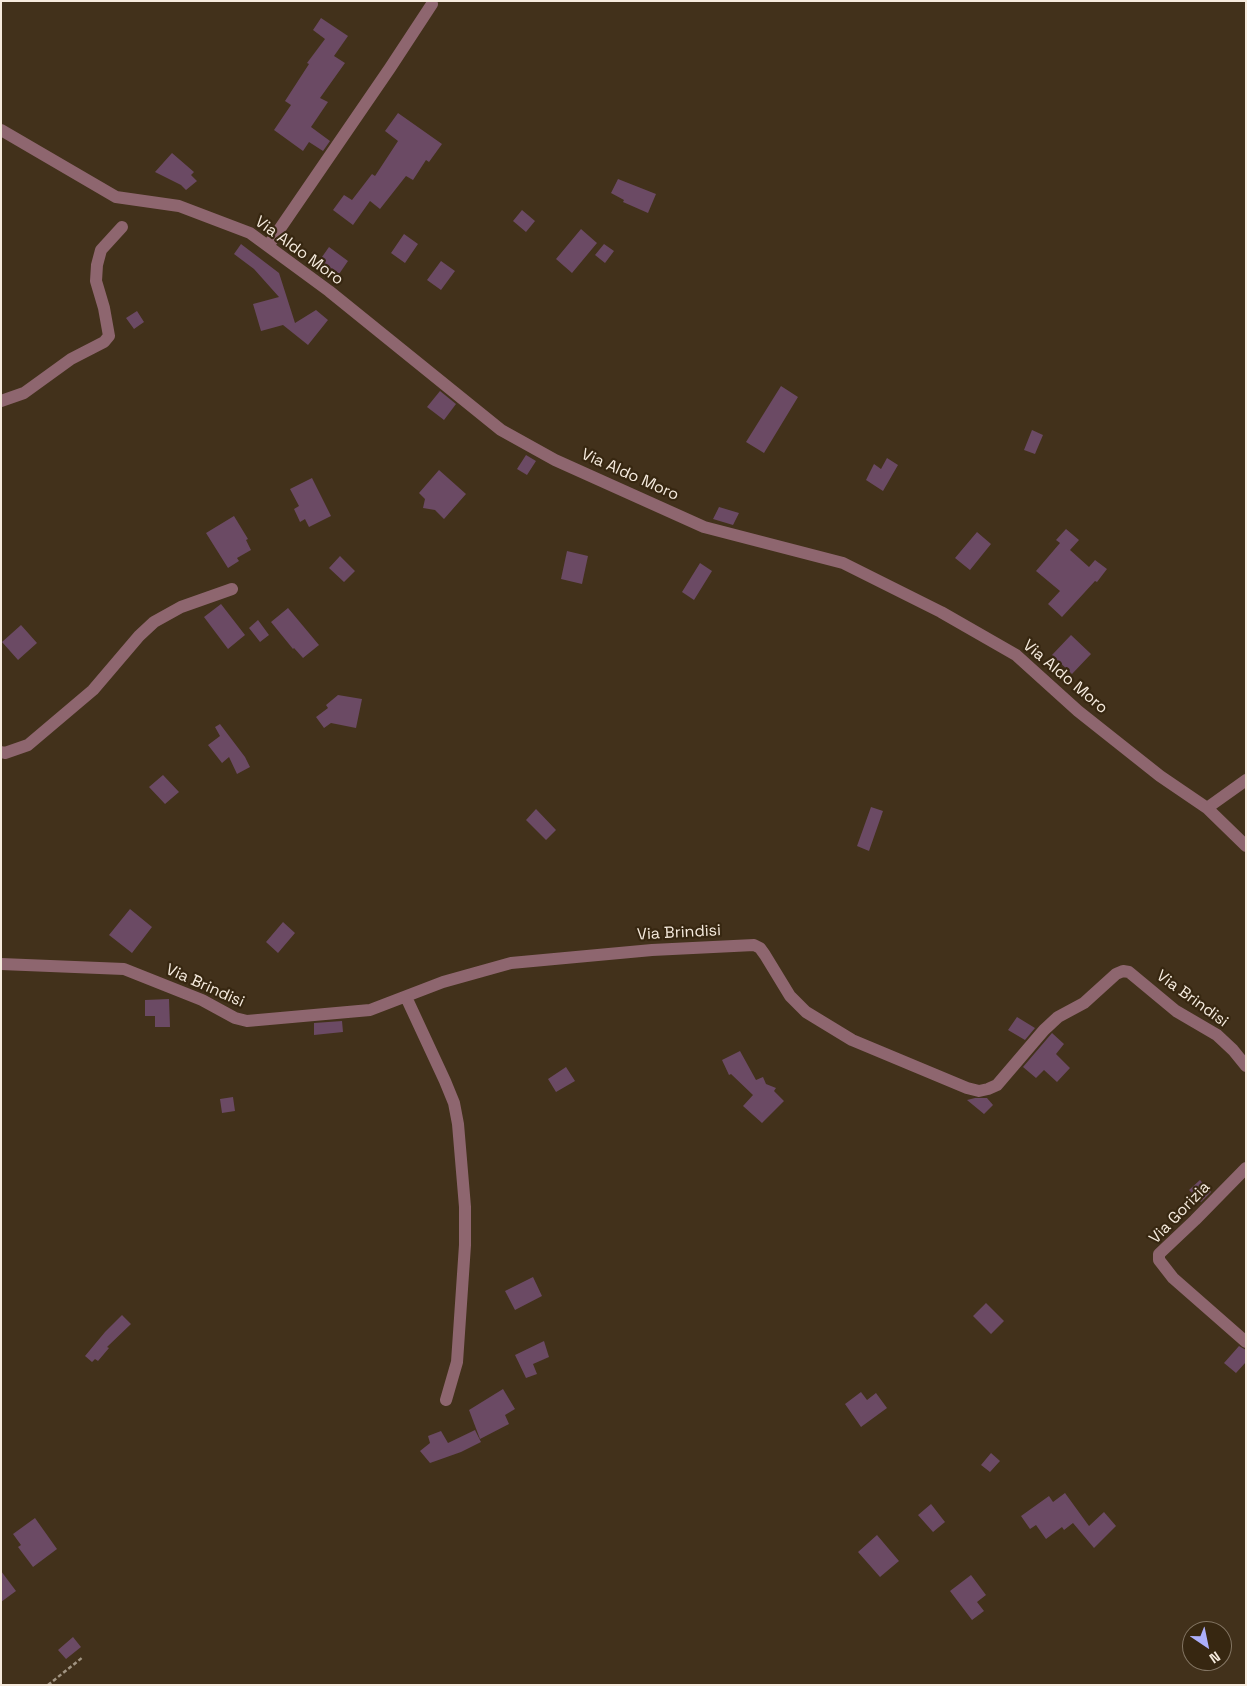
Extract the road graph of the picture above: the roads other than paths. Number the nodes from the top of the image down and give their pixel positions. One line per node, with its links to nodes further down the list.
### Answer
1 (432, 4): 4 (street)
2 (1, 130): 4 (street, Via Aldo Moro)
3 (122, 227): 5 (street)
4 (268, 246): 9 (street, Via Aldo Moro)
5 (1, 401)
6 (232, 589): 7 (street)
7 (1, 752)
8 (1246, 780): 9 (street)
9 (1207, 808): 10 (street, Via Aldo Moro)
10 (1246, 846)
11 (1, 964): 12 (street, Via Brindisi)
12 (406, 997): 13 (street, Via Brindisi); 16 (street)
13 (1246, 1066)
14 (1246, 1168): 15 (street, Via Gorizia)
15 (1246, 1342)
16 (446, 1400)

